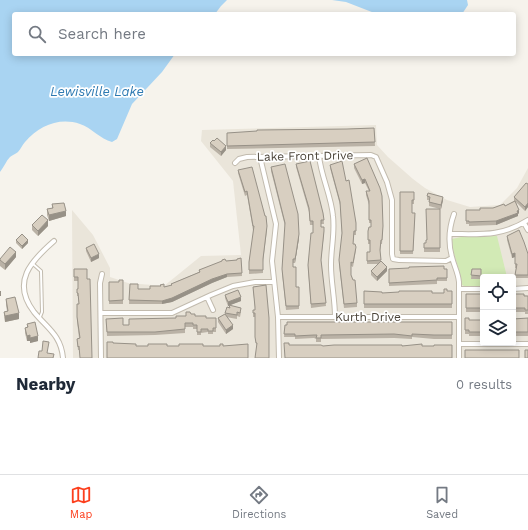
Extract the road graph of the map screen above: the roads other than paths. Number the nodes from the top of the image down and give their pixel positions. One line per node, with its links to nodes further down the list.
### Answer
1 (319, 156): 2 (street, Lake Front Drive); 9 (street, Lake Front Drive); 22 (street)
2 (260, 157): 3 (street, Lake Front Drive); 12 (street)
3 (235, 163)
4 (454, 214): 7 (street)
5 (526, 221): 6 (street); 7 (street)
6 (528, 230)
7 (450, 234): 9 (street)
8 (54, 241): 10 (street)
9 (452, 258): 14 (street)
10 (32, 263): 20 (lane); 20 (street)
11 (102, 274): 19 (street)
12 (274, 282): 17 (street); 21 (street)
13 (528, 288): 16 (street)
14 (459, 289): 15 (street); 23 (street)
15 (480, 289)
16 (516, 289)
17 (207, 297): 18 (street); 19 (street)
18 (213, 310)
19 (101, 313): 27 (street)
20 (40, 317): 26 (street)
21 (278, 317): 22 (street, Kurth Drive); 28 (street)
22 (336, 317): 23 (street, Kurth Drive)
23 (459, 317): 24 (street)
24 (459, 344): 25 (street); 29 (street)
25 (528, 344)
26 (63, 358)
27 (101, 358)
28 (279, 358)
29 (459, 358)

